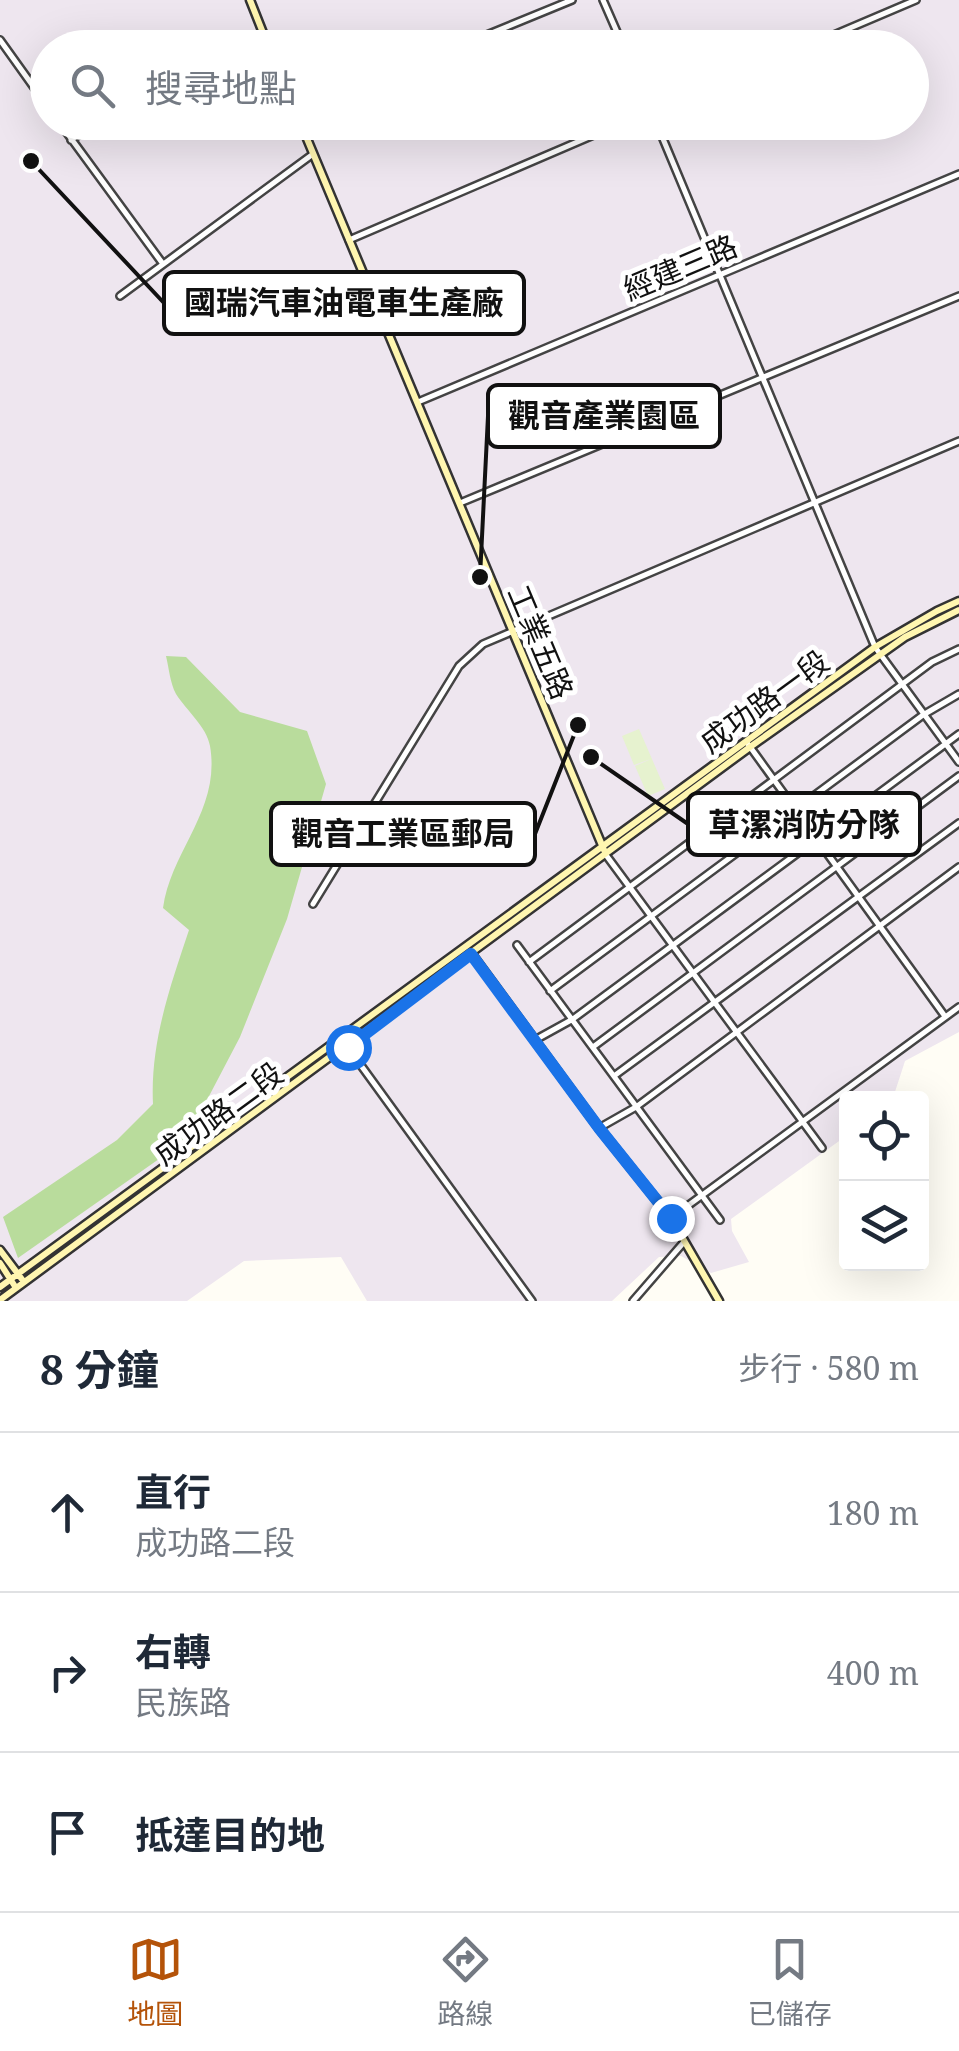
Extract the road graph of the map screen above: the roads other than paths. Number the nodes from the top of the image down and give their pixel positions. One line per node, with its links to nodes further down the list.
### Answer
1 (250, 0): 5 (street)
2 (572, 0): 6 (street)
3 (603, 0): 7 (street)
4 (916, 0): 8 (street)
5 (262, 30)
6 (498, 30)
7 (616, 30)
8 (845, 30)
9 (0, 40): 10 (street)
10 (30, 82)
11 (72, 140): 18 (street)
12 (307, 140): 15 (street, 工業五路)
13 (582, 140): 17 (street)
14 (664, 140): 19 (street)
15 (313, 154): 17 (street, 工業五路); 18 (street)
16 (959, 174): 19 (street, 經建三路)
17 (349, 240): 23 (street, 工業五路)
18 (163, 264): 20 (street)
19 (720, 274): 22 (street); 23 (street, 經建三路)
20 (120, 296)
21 (959, 296): 22 (street)
22 (762, 376): 25 (street); 26 (street)
23 (418, 402): 26 (street, 工業五路)
24 (959, 441): 25 (street)
25 (816, 501): 29 (street); 30 (street)
26 (460, 502): 29 (street, 工業五路)
27 (959, 602): 30 (street, 成功路一段)
28 (959, 610): 32 (street, 成功路一段)
29 (512, 632): 45 (street, 工業五路); 50 (street)
30 (875, 647): 32 (street); 37 (street, 成功路一段)
31 (959, 649): 33 (street)
32 (879, 656): 33 (street); 37 (street, 成功路一段)
33 (902, 686): 35 (street); 41 (street)
34 (959, 694): 35 (street)
35 (923, 715): 38 (street); 42 (street)
36 (959, 734): 38 (street)
37 (748, 744): 41 (street); 45 (street, 成功路一段)
38 (945, 746): 39 (street); 44 (street)
39 (959, 762)
40 (959, 776): 46 (street)
41 (774, 780): 42 (street); 48 (street)
42 (796, 811): 44 (street); 51 (street)
43 (959, 824): 49 (street)
44 (817, 838): 46 (street); 53 (street)
45 (604, 851): 48 (street); 54 (street, 成功路二段); 56 (street, 成功路二段)
46 (836, 866): 49 (street); 58 (street)
47 (959, 867): 52 (street)
48 (630, 886): 51 (street); 57 (street)
49 (860, 897): 52 (street); 60 (street)
50 (314, 904)
51 (652, 916): 53 (street); 59 (street)
52 (881, 926): 62 (street); 64 (street)
53 (672, 944): 58 (street); 63 (street)
54 (470, 945): 56 (street); 66 (street, 成功路二段)
55 (517, 945): 57 (street)
56 (471, 954): 65 (street); 66 (street, 成功路二段)
57 (529, 962): 59 (street)
58 (694, 974): 60 (street); 67 (street)
59 (550, 991): 63 (street)
60 (716, 1002): 64 (street); 68 (street)
61 (959, 1007): 62 (street)
62 (944, 1016): 70 (street)
63 (574, 1019): 65 (street); 67 (street)
64 (737, 1033): 69 (street); 70 (street)
65 (534, 1040): 71 (street)
66 (345, 1043): 79 (street, 成功路二段); 80 (street, 成功路二段); 83 (street)
67 (593, 1047): 68 (street)
68 (614, 1076): 69 (street)
69 (636, 1107): 71 (street); 73 (street)
70 (802, 1122): 72 (street); 73 (street)
71 (599, 1128): 74 (street)
72 (822, 1148)
73 (701, 1194): 74 (street); 75 (street)
74 (671, 1218): 76 (street)
75 (720, 1220)
76 (686, 1240): 84 (street); 85 (street)
77 (0, 1250): 79 (street)
78 (0, 1263): 79 (street)
79 (15, 1276): 80 (street); 81 (street, 成功路二段)
80 (20, 1285): 82 (street, 成功路二段)
81 (0, 1287)
82 (0, 1300)
83 (532, 1301)
84 (634, 1301)
85 (719, 1301)

